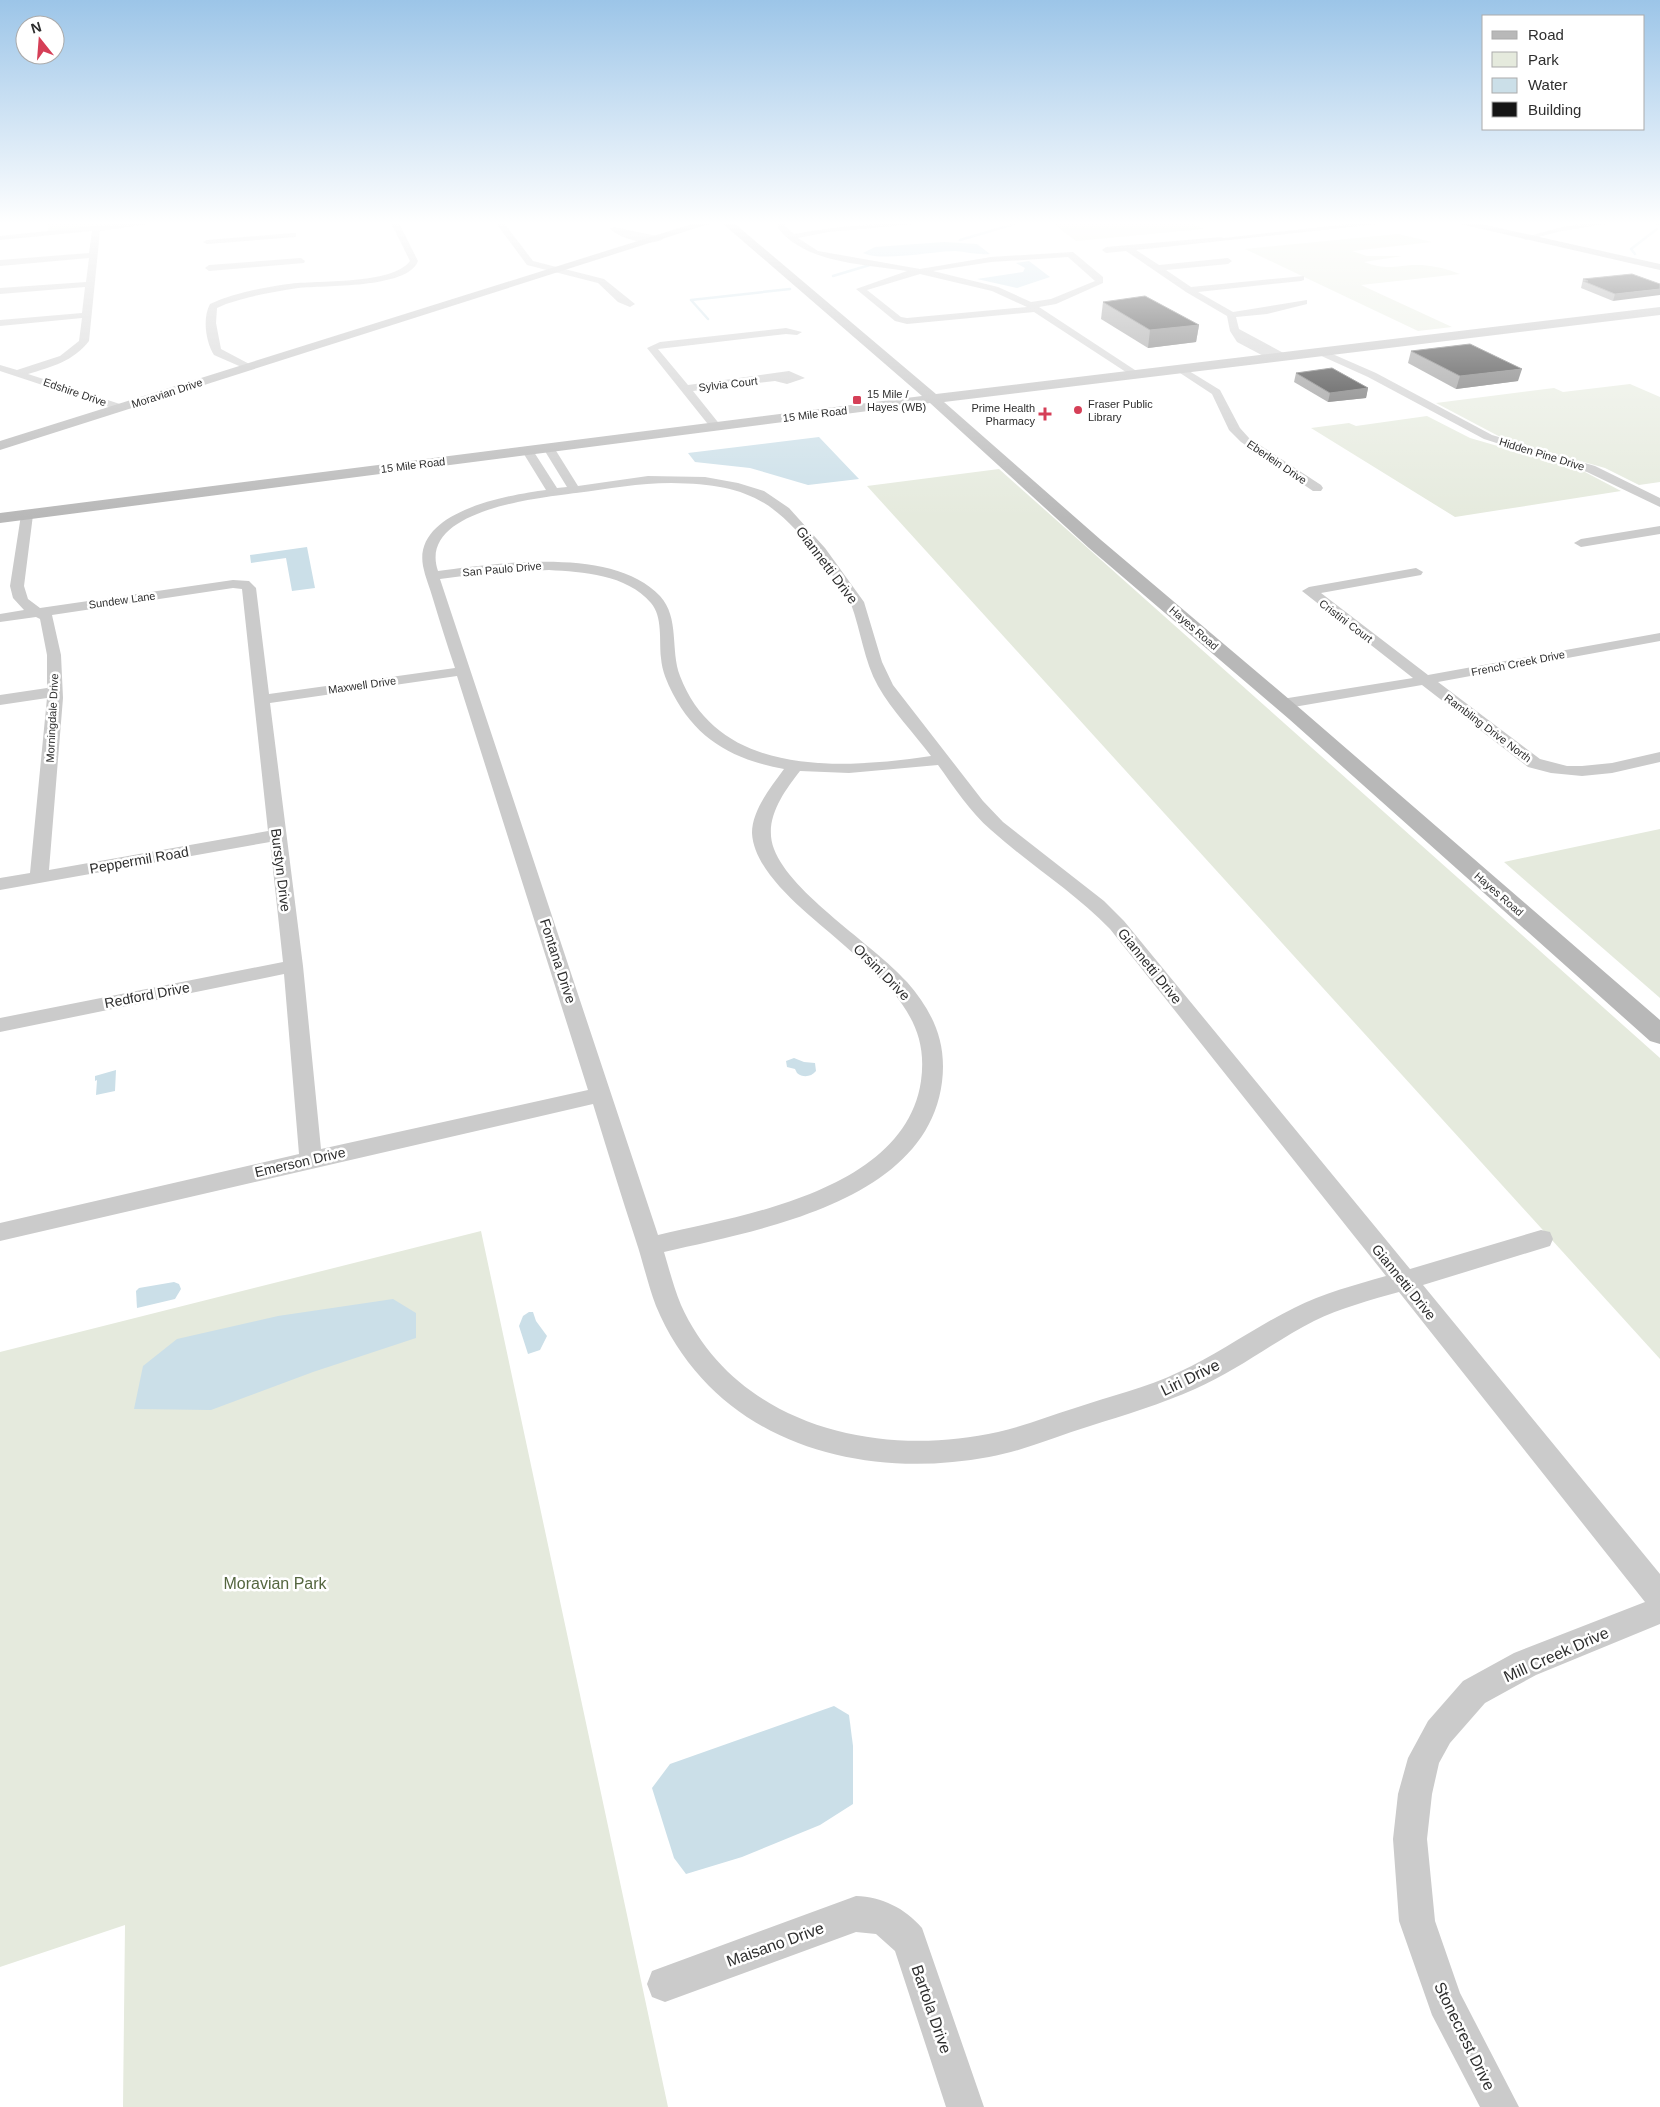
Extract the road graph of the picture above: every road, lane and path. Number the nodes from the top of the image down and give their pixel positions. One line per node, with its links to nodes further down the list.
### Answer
1 (18, 321): 9 (street)
2 (86, 321): 16 (street)
3 (212, 321): 13 (street)
4 (396, 321): 13 (street, Moravian Drive)
5 (842, 321): 20 (street, Hayes Road)
6 (1054, 321): 17 (street)
7 (1233, 321): 12 (street)
8 (1574, 321): 11 (street, 15 Mile Road)
9 (0, 323)
10 (798, 330): 19 (street)
11 (1327, 351): 12 (street, 15 Mile Road); 29 (street, Hidden Pine Drive)
12 (1278, 357): 15 (street, 15 Mile Road)
13 (250, 367): 21 (street, Moravian Drive)
14 (0, 368): 16 (street, Edshire Drive)
15 (1181, 369): 17 (street, 15 Mile Road); 26 (street, Eberlein Drive)
16 (19, 373): 21 (street, Edshire Drive)
17 (1136, 374): 20 (street, 15 Mile Road)
18 (777, 379): 19 (street, Sylvia Court)
19 (685, 389): 22 (street)
20 (932, 399): 22 (street, 15 Mile Road); 45 (street, Hayes Road)
21 (122, 408): 23 (street, Moravian Drive)
22 (715, 426): 24 (street, 15 Mile Road)
23 (0, 446)
24 (549, 448): 25 (street, 15 Mile Road); 27 (street)
25 (528, 451): 28 (street); 30 (street, 15 Mile Road)
26 (1317, 488)
27 (575, 490): 28 (street, Fontana Drive); 47 (street, Giannetti Drive)
28 (553, 492): 35 (street, Fontana Drive)
29 (1660, 503)
30 (27, 515): 31 (street, 15 Mile Road); 37 (street, Morningdale Drive)
31 (0, 518)
32 (1660, 530): 33 (street)
33 (1581, 543)
34 (1416, 572): 41 (street, Cristini Court)
35 (433, 576): 40 (street, Fontana Drive); 48 (street, San Paulo Drive)
36 (244, 584): 37 (street, Sundew Lane); 44 (street, Burstyn Drive)
37 (38, 612): 38 (street, Sundew Lane); 42 (street, Morningdale Drive)
38 (0, 618)
39 (1660, 638): 41 (street, French Creek Drive)
40 (464, 670): 44 (street, Maxwell Drive); 55 (street, Fontana Drive)
41 (1423, 680): 45 (street, French Creek Drive); 46 (street, Rambling Drive North)
42 (55, 691): 43 (street); 50 (street, Morningdale Drive)
43 (0, 700)
44 (261, 700): 49 (street, Burstyn Drive)
45 (1289, 709): 54 (street, Hayes Road)
46 (1660, 757)
47 (942, 758): 48 (street, San Paulo Drive); 60 (street, Giannetti Drive)
48 (795, 766): 59 (street, Orsini Drive)
49 (277, 835): 50 (street, Peppermil Road); 52 (street, Burstyn Drive)
50 (39, 878): 51 (street, Peppermil Road)
51 (0, 884)
52 (293, 966): 53 (street, Redford Drive); 56 (street, Burstyn Drive)
53 (0, 1025)
54 (1660, 1035)
55 (602, 1095): 56 (street, Emerson Drive); 59 (street, Fontana Drive)
56 (311, 1160): 57 (street, Emerson Drive)
57 (0, 1232)
58 (1541, 1239): 60 (street, Liri Drive)
59 (650, 1246): 61 (street, Fontana Drive)
60 (1403, 1281): 61 (street, Liri Drive); 62 (street, Giannetti Drive)
61 (825, 1441)
62 (1660, 1598)
63 (1660, 1610): 64 (street, Mill Creek Drive)
64 (1424, 1758): 68 (street, Stonecrest Drive)
65 (886, 1919): 66 (street, Maisano Drive); 67 (street, Bartola Drive)
66 (665, 1984)
67 (965, 2107)
68 (1500, 2107)

